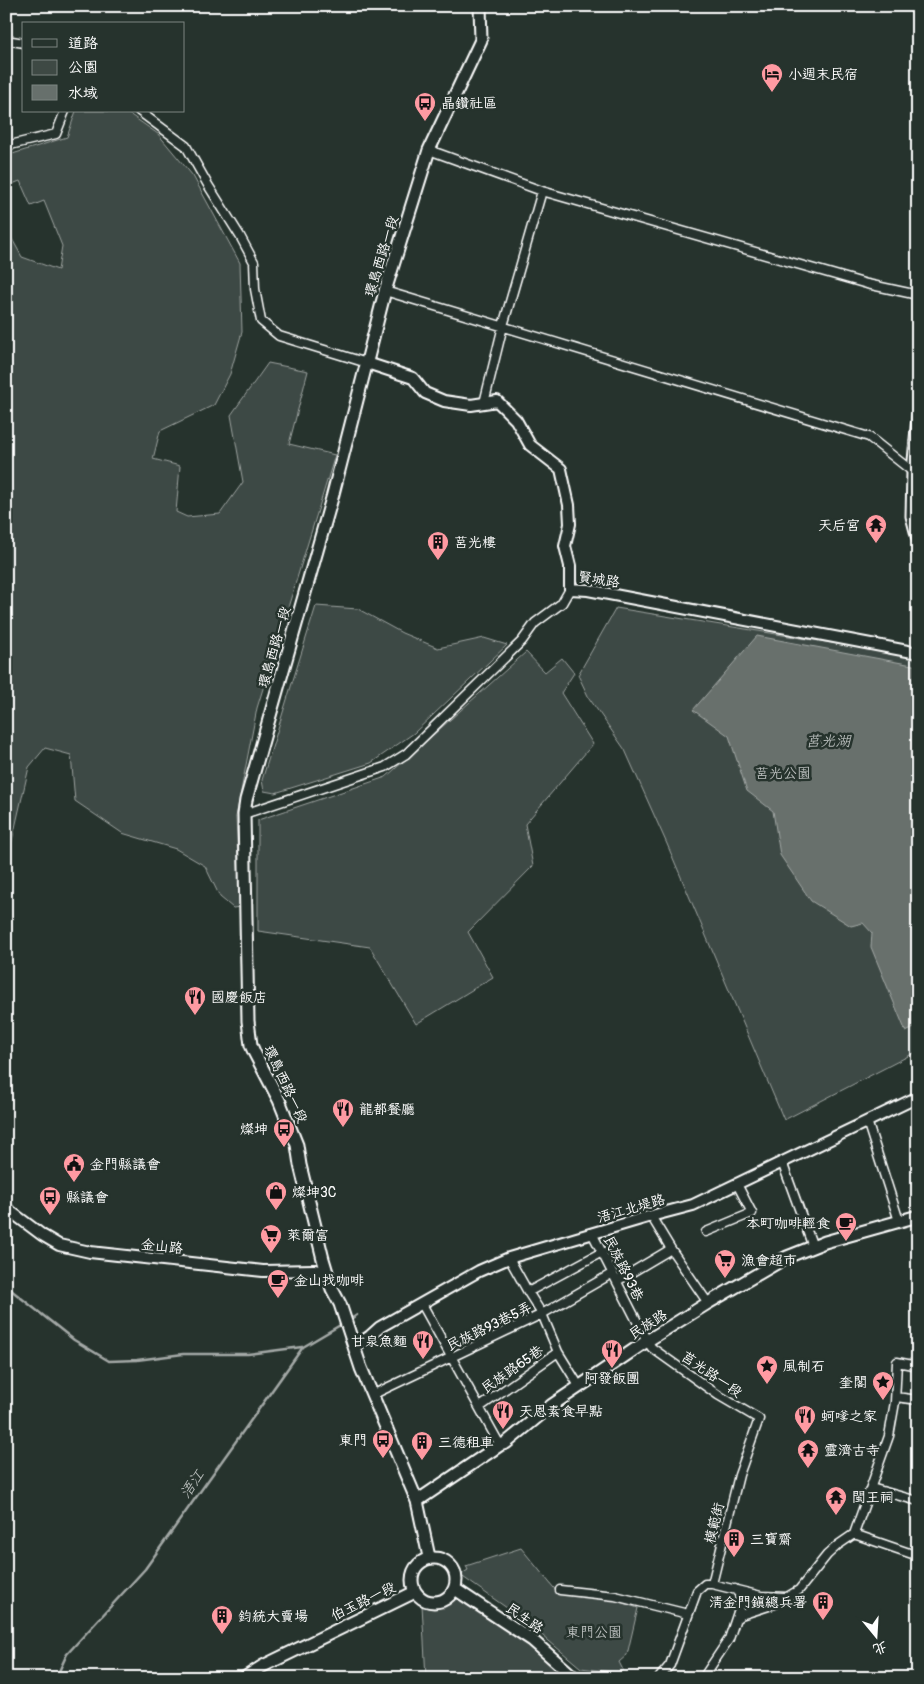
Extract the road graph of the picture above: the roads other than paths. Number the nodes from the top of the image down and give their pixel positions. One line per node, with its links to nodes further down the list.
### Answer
1 (480, 6): 7 (main road, 環島西路一段)
2 (6, 40): 3 (street)
3 (22, 43)
4 (65, 112): 6 (street)
5 (141, 112): 12 (street)
6 (6, 146)
7 (429, 150): 8 (street); 9 (main road, 環島西路一段)
8 (542, 191): 10 (street); 11 (street)
9 (385, 291): 11 (street); 12 (main road, 環島西路一段)
10 (918, 295)
11 (503, 326): 13 (street); 15 (street)
12 (367, 363): 13 (street, 賢城路); 19 (main road, 環島西路一段)
13 (484, 403): 17 (street, 賢城路)
14 (918, 417): 15 (main road)
15 (913, 472): 16 (main road)
16 (918, 539)
17 (570, 590): 18 (street, 賢城路); 19 (street)
18 (918, 653)
19 (244, 814): 34 (main road, 環島西路一段)
20 (918, 1097): 21 (street, 浯江北堤路)
21 (868, 1121): 22 (street, 浯江北堤路); 27 (street)
22 (782, 1162): 23 (street, 浯江北堤路); 30 (street)
23 (737, 1184): 25 (street, 浯江北堤路); 28 (street)
24 (6, 1208): 34 (street, 金山路)
25 (651, 1216): 29 (street, 浯江北堤路); 31 (street)
26 (918, 1216): 27 (main road, 民族路)
27 (899, 1221): 30 (main road, 民族路)
28 (706, 1232)
29 (592, 1233): 32 (street, 民族路93巷); 33 (street, 浯江北堤路)
30 (813, 1247): 38 (main road, 民族路)
31 (671, 1249): 36 (street); 38 (street)
32 (602, 1252): 35 (street, 民族路93巷); 37 (street)
33 (509, 1258): 37 (street, 民族路65巷); 39 (street, 浯江北堤路)
34 (327, 1272): 42 (main road, 環島西路一段)
35 (613, 1273): 36 (street, 民族路93巷); 40 (street, 民族路93巷5弄)
36 (617, 1281): 41 (street, 民族路93巷)
37 (528, 1292): 40 (street, 民族路65巷)
38 (708, 1303): 41 (main road, 民族路)
39 (422, 1304): 42 (street, 浯江北堤路); 44 (street)
40 (542, 1314): 43 (street, 民族路65巷); 44 (street, 民族路93巷5弄)
41 (650, 1345): 46 (main road, 民族路); 51 (street, 莒光路一段)
42 (354, 1346): 47 (main road)
43 (558, 1352): 46 (street, 民族路65巷); 50 (street, 民族路65巷)
44 (452, 1358): 47 (street, 民族路93巷5弄); 50 (street)
45 (918, 1366): 48 (street)
46 (580, 1386): 52 (main road, 民族路)
47 (372, 1395): 54 (main road)
48 (896, 1397): 49 (street); 53 (street)
49 (918, 1400)
50 (480, 1407): 52 (street)
51 (760, 1419): 59 (street, 模範街)
52 (500, 1445): 54 (main road, 民族路)
53 (871, 1488): 55 (street); 56 (street)
54 (417, 1501): 58 (main road)
55 (918, 1501)
56 (854, 1534): 57 (street); 64 (street)
57 (918, 1556)
58 (429, 1557): 60 (main road); 63 (main road)
59 (712, 1584): 62 (street); 65 (street)
60 (454, 1590): 63 (main road); 68 (main road, 民生路)
61 (560, 1590): 65 (street)
62 (735, 1590): 64 (street); 66 (street)
63 (415, 1592): 67 (main road, 伯玉路一段)
64 (786, 1597): 66 (street)
65 (688, 1614): 69 (street)
66 (736, 1619): 70 (street)
67 (244, 1678)
68 (575, 1678)
69 (659, 1678)
70 (703, 1678)

